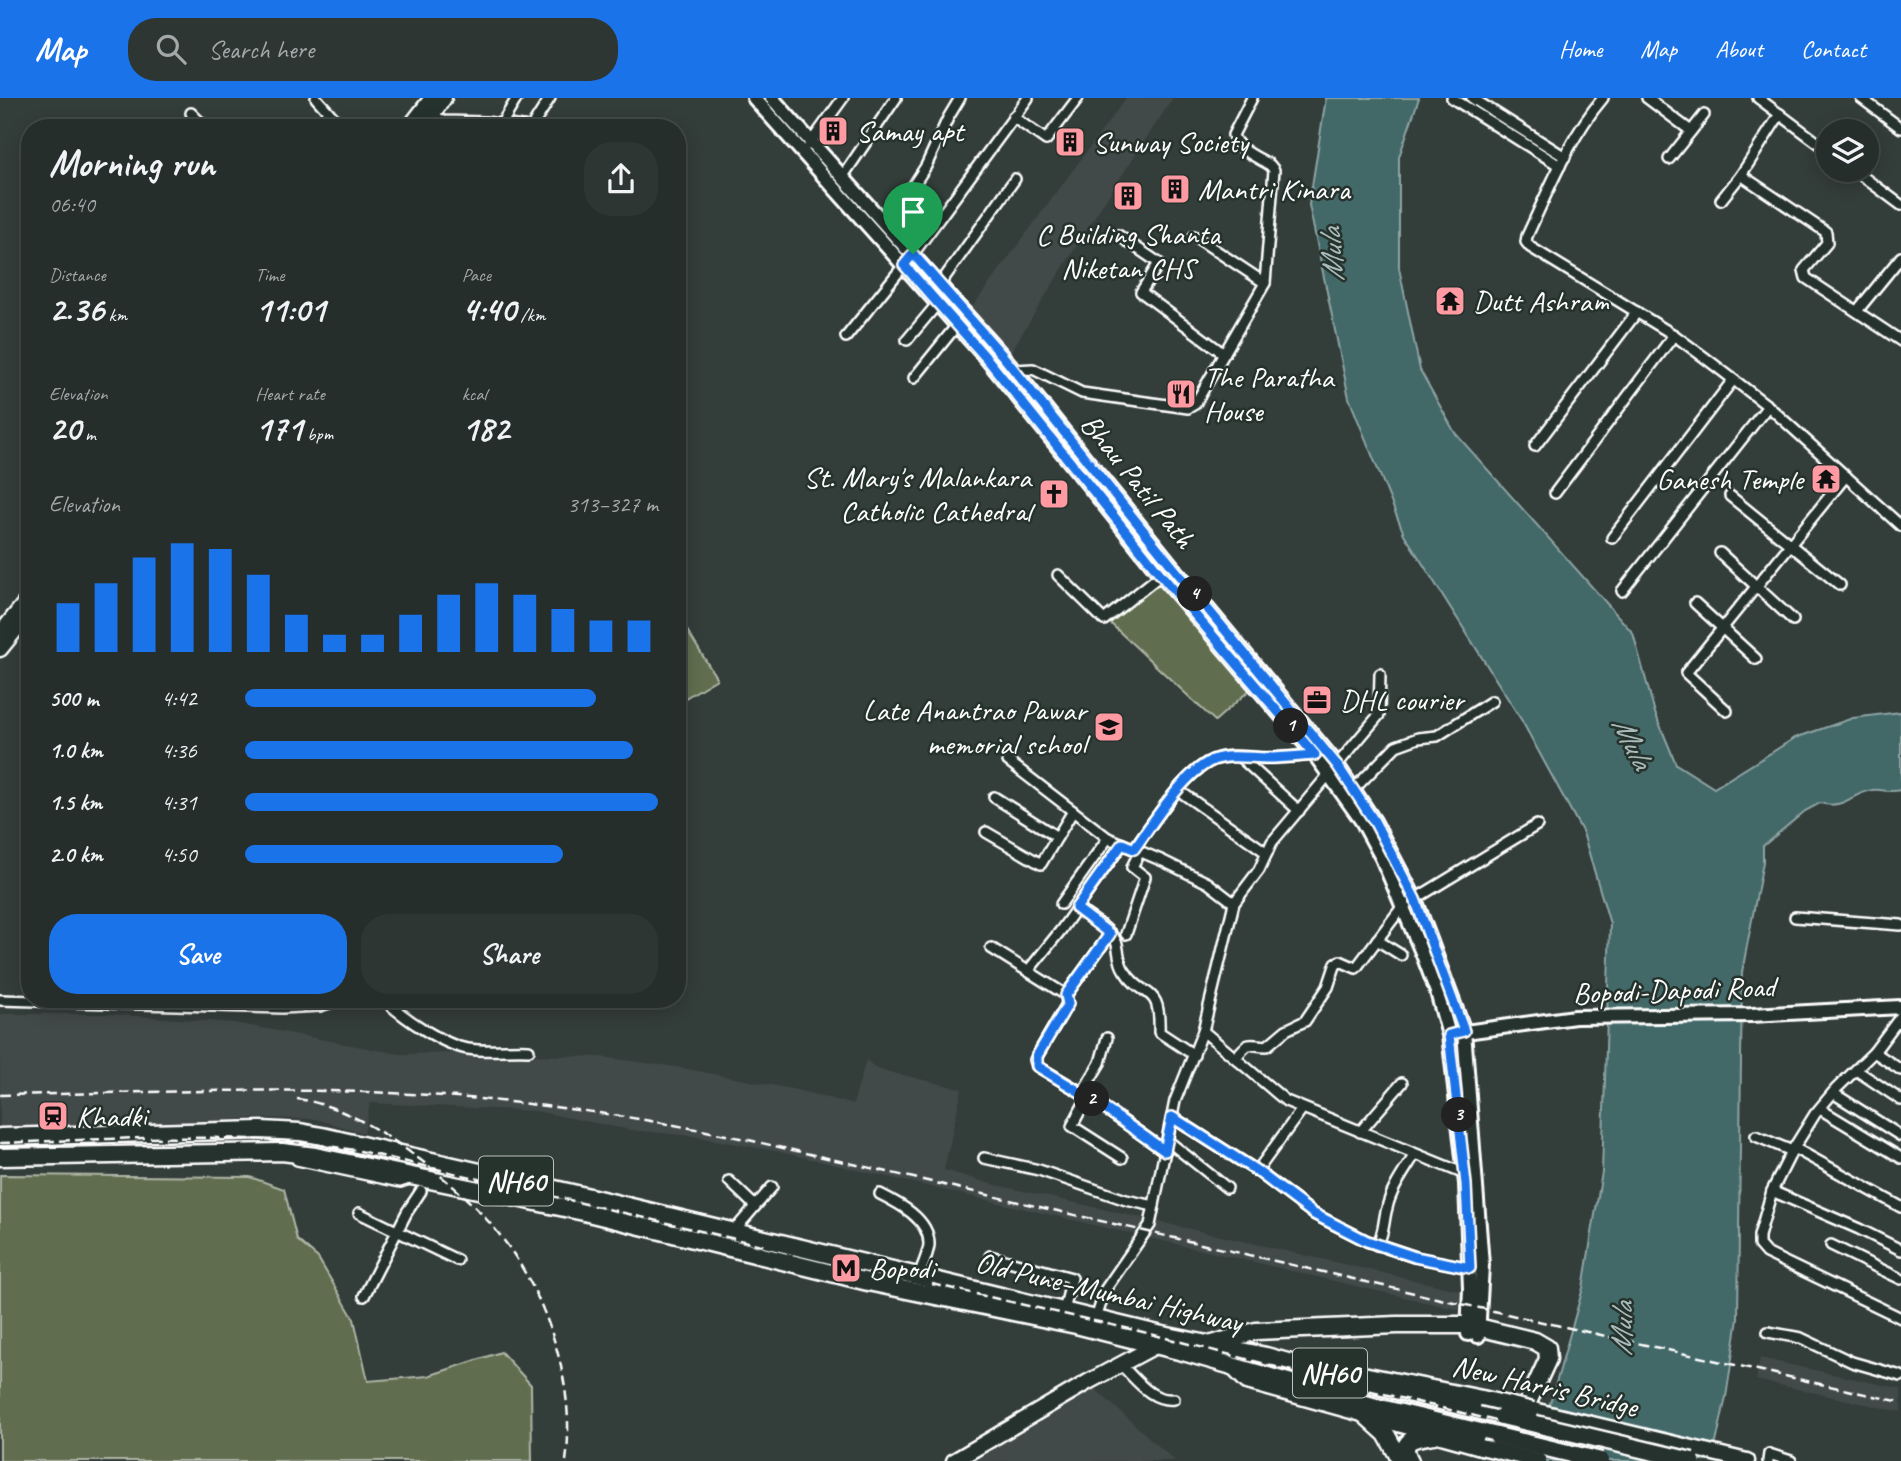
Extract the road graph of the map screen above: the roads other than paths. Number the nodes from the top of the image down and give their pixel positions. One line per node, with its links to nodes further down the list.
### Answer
1 (316, 98): 26 (street)
2 (432, 98): 27 (main road)
3 (444, 98): 21 (main road)
4 (517, 98): 30 (street)
5 (550, 98): 31 (street)
6 (754, 98): 36 (main road, Bhau Patil Path)
7 (772, 98): 35 (main road, Bhau Patil Path)
8 (843, 98): 35 (street)
9 (896, 98): 41 (street)
10 (960, 98): 46 (street)
11 (1027, 98): 24 (street)
12 (1078, 98): 24 (street)
13 (1252, 98): 54 (street)
14 (1452, 98): 39 (street)
15 (1472, 98): 37 (street)
16 (1602, 98): 37 (street)
17 (1647, 98): 33 (street)
18 (1758, 98): 23 (street)
19 (1861, 98): 32 (street)
20 (191, 113): 25 (street)
21 (432, 114): 28 (main road); 29 (street)
22 (1704, 114): 33 (street)
23 (1780, 114): 34 (street); 40 (street)
24 (1013, 117): 49 (street)
25 (197, 119)
26 (335, 119)
27 (416, 119)
28 (428, 119)
29 (440, 119)
30 (504, 119)
31 (537, 119)
32 (1901, 128)
33 (1691, 131): 38 (street)
34 (1816, 141)
35 (812, 142): 36 (street); 41 (main road, Bhau Patil Path)
36 (802, 152): 51 (main road, Bhau Patil Path)
37 (1565, 157): 39 (street)
38 (1669, 159)
39 (1560, 166): 58 (street)
40 (1741, 175): 44 (street); 57 (street)
41 (843, 176): 46 (main road, Bhau Patil Path)
42 (1015, 179): 55 (street)
43 (1870, 182): 45 (street)
44 (1721, 201)
45 (1901, 205)
46 (882, 220): 49 (main road, Bhau Patil Path)
47 (1118, 235): 64 (street)
48 (1194, 236): 54 (street)
49 (913, 254): 51 (street); 55 (main road, Bhau Patil Path)
50 (1901, 257): 52 (street)
51 (904, 265): 56 (main road, Bhau Patil Path); 61 (street)
52 (1892, 268): 53 (street); 57 (street)
53 (1901, 275)
54 (1265, 283): 64 (street)
55 (940, 284): 65 (main road, Bhau Patil Path)
56 (938, 303): 59 (main road, Bhau Patil Path); 62 (street)
57 (1857, 311): 63 (street)
58 (1637, 312): 60 (street); 70 (street)
59 (957, 325): 66 (street); 67 (main road, Bhau Patil Path)
60 (1674, 335): 68 (street); 72 (street)
61 (846, 337)
62 (907, 340)
63 (1901, 341)
64 (1224, 354): 65 (street)
65 (1015, 370): 67 (street); 78 (main road, Bhau Patil Path)
66 (914, 378)
67 (1004, 380): 80 (main road, Bhau Patil Path)
68 (1733, 380): 69 (street); 75 (street)
69 (1768, 406): 71 (street); 83 (street)
70 (1535, 446)
71 (1846, 476): 74 (street); 76 (street)
72 (1555, 493)
73 (1730, 496): 76 (street)
74 (1901, 526)
75 (1612, 538)
76 (1791, 544): 81 (street); 82 (street)
77 (1720, 553): 82 (street)
78 (1172, 566): 80 (street); 98 (main road, Bhau Patil Path)
79 (1058, 575): 80 (street)
80 (1161, 575): 95 (main road, Bhau Patil Path)
81 (1840, 585)
82 (1756, 587): 86 (street); 88 (street)
83 (1622, 591)
84 (1695, 603): 88 (street)
85 (21, 608): 89 (main road)
86 (1793, 620)
87 (21, 623): 90 (main road)
88 (1722, 628): 91 (street); 94 (street)
89 (0, 634)
90 (0, 649)
91 (1756, 659)
92 (1380, 674): 98 (street)
93 (1492, 701): 100 (street)
94 (1727, 711)
95 (1315, 755): 96 (street); 98 (main road, Bhau Patil Path)
96 (1240, 757): 99 (street); 103 (street)
97 (1008, 761): 102 (street)
98 (1333, 770): 100 (main road, Bhau Patil Path); 103 (street); 114 (main road, Bhau Patil Path)
99 (1178, 790): 109 (street); 110 (street)
100 (1353, 790): 111 (main road, Bhau Patil Path)
101 (994, 797): 106 (street)
102 (1073, 811): 106 (street); 107 (street)
103 (1299, 811): 110 (street)
104 (1537, 825): 111 (street)
105 (986, 832): 106 (street)
106 (1057, 837)
107 (1108, 838): 108 (street); 113 (street)
108 (1122, 844): 109 (street); 115 (street)
109 (1137, 850): 112 (street); 119 (street)
110 (1267, 853): 112 (street)
111 (1415, 899): 114 (street); 131 (main road, Bhau Patil Path)
112 (1234, 903): 130 (street)
113 (1061, 904)
114 (1402, 907): 120 (street); 132 (main road, Bhau Patil Path)
115 (1076, 908): 118 (street); 123 (street)
116 (1795, 917): 117 (street)
117 (1901, 925)
118 (1110, 934): 124 (street); 136 (street)
119 (1126, 934)
120 (1377, 940): 122 (street); 137 (street)
121 (991, 948): 123 (street)
122 (1401, 955)
123 (1028, 971): 124 (street)
124 (1066, 995): 142 (street)
125 (0, 1000): 126 (street)
126 (21, 1000)
127 (1901, 1007): 131 (main road, Bopodi-Dapodi Road)
128 (396, 1008): 134 (street)
129 (1901, 1016): 135 (street)
130 (1203, 1031): 136 (street); 137 (street)
131 (1464, 1031): 132 (main road, Bopodi-Dapodi Road); 187 (main road, Bhau Patil Path)
132 (1449, 1035): 160 (main road, Bhau Patil Path)
133 (1107, 1038): 142 (street)
134 (528, 1050)
135 (1874, 1052): 138 (street); 139 (street)
136 (1194, 1055): 146 (street)
137 (1236, 1057): 144 (street)
138 (1856, 1070): 141 (street); 143 (street)
139 (1901, 1070)
140 (1402, 1083): 147 (street)
141 (1833, 1093): 145 (street); 149 (street)
142 (1085, 1095): 151 (street); 156 (street)
143 (1901, 1100)
144 (1301, 1109): 147 (street); 159 (street)
145 (1820, 1109): 152 (street); 157 (street)
146 (1172, 1117): 151 (street); 159 (street)
147 (1360, 1132): 153 (street)
148 (1756, 1136): 152 (street)
149 (1901, 1136)
150 (0, 1137): 158 (highway, Old Pune–Mumbai Highway / NH60)
151 (1167, 1146): 165 (street); 169 (street)
152 (1793, 1150): 166 (street); 170 (street)
153 (1415, 1154): 160 (street); 174 (street)
154 (0, 1157): 162 (highway, NH60)
155 (984, 1158): 169 (street)
156 (1122, 1158)
157 (1901, 1158)
158 (456, 1167): 163 (highway); 173 (highway, Old Pune–Mumbai Highway / NH60)
159 (1257, 1171): 174 (street)
160 (1465, 1174): 179 (main road, Bhau Patil Path)
161 (729, 1181): 168 (street)
162 (418, 1184): 163 (highway, NH60); 172 (street)
163 (451, 1185): 185 (highway, NH60)
164 (772, 1187): 168 (street)
165 (1227, 1188)
166 (1772, 1191): 176 (street); 184 (street)
167 (880, 1194): 180 (street)
168 (755, 1206): 173 (street)
169 (1154, 1206): 185 (street)
170 (1901, 1206)
171 (359, 1213): 172 (street)
172 (397, 1232): 178 (street); 182 (street)
173 (733, 1232): 180 (highway, Old Pune–Mumbai Highway / NH60)
174 (1377, 1245): 179 (street)
175 (1831, 1245): 181 (street)
176 (1901, 1250)
177 (990, 1256): 183 (street)
178 (457, 1260)
179 (1470, 1268): 187 (main road, Bhau Patil Path)
180 (918, 1277): 183 (highway, Old Pune–Mumbai Highway / NH60)
181 (1901, 1279)
182 (364, 1296)
183 (1064, 1311): 185 (highway, Old Pune–Mumbai Highway / NH60)
184 (1901, 1318)
185 (1094, 1324): 189 (highway, Old Pune–Mumbai Highway / NH60)
186 (1281, 1329): 187 (highway); 190 (highway); 191 (highway)
187 (1470, 1330): 202 (highway); 203 (highway)
188 (1768, 1332): 195 (street)
189 (1159, 1340): 190 (highway, Old Pune–Mumbai Highway / NH60); 192 (main road); 193 (highway, Old Pune–Mumbai Highway / NH60)
190 (1211, 1345): 191 (highway, Old Pune–Mumbai Highway / NH60)
191 (1266, 1356): 194 (highway, Old Pune–Mumbai Highway / NH60)
192 (1121, 1365): 196 (street); 199 (main road)
193 (1231, 1366): 197 (main road); 205 (highway, Old Pune–Mumbai Highway / NH60, bridge)
194 (1330, 1373): 206 (highway, Old Pune–Mumbai Highway / NH60, bridge); 207 (main road, New Harris Bridge, bridge)
195 (1901, 1376)
196 (1174, 1399)
197 (1365, 1415): 198 (main road); 200 (highway)
198 (1434, 1434): 201 (highway); 204 (main road, bridge)
199 (954, 1461)
200 (1401, 1461)
201 (1410, 1461)
202 (1502, 1461)
203 (1511, 1461)
204 (1539, 1461)
205 (1601, 1461)
206 (1692, 1461)
207 (1747, 1461)
208 (1768, 1461): 209 (street)
209 (1791, 1461)

